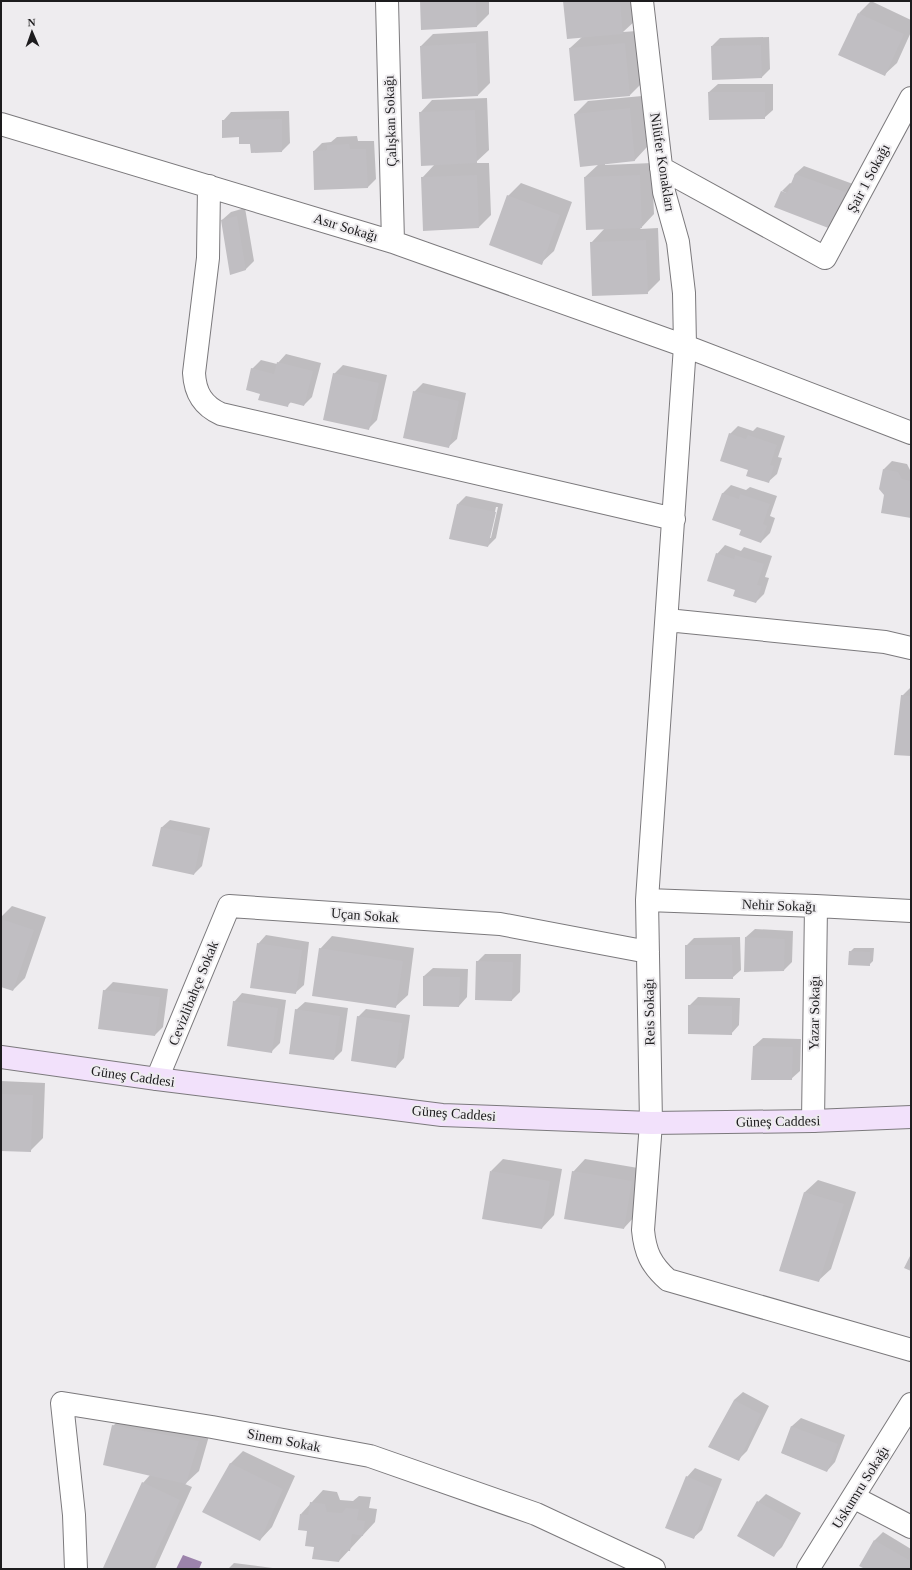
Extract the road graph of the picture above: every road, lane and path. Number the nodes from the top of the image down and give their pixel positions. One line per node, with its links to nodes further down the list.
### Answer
1 (387, 1): 7 (street, Çalışkan Sokağı)
2 (642, 1): 5 (street, Nilüfer Konakları)
3 (911, 98): 5 (street, Şair 1 Sokağı)
4 (2, 128): 6 (street, Asır Sokağı)
5 (661, 168): 8 (street, Nilüfer Konakları)
6 (209, 186): 7 (street, Asır Sokağı); 10 (street)
7 (393, 242): 8 (street, Asır Sokağı)
8 (685, 346): 9 (street, Asır Sokağı); 10 (street, Nilüfer Konakları)
9 (911, 433)
10 (674, 519): 11 (street, Nilüfer Konakları)
11 (667, 620): 12 (street); 13 (street, Reis Sokağı)
12 (911, 648)
13 (647, 900): 15 (street, Nehir Sokağı); 17 (street, Reis Sokağı)
14 (229, 906): 17 (street, Uçan Sokak); 19 (street, Cevizlibahçe Sokak)
15 (816, 906): 16 (street, Nehir Sokağı); 21 (street, Yazar Sokağı)
16 (911, 911)
17 (648, 952): 22 (street, Reis Sokağı)
18 (1, 1057): 19 (main road, Güneş Caddesi)
19 (158, 1080): 22 (main road, Güneş Caddesi)
20 (911, 1117): 21 (main road, Güneş Caddesi)
21 (813, 1121): 22 (main road, Güneş Caddesi)
22 (650, 1123): 23 (street, Reis Sokağı)
23 (911, 1350)
24 (911, 1404): 25 (street, Uskumru Sokağı)
25 (853, 1498): 26 (street); 29 (street, Uskumru Sokağı)
26 (911, 1527)
27 (76, 1569): 28 (street, Sinem Sokak)
28 (654, 1569)
29 (808, 1569)

